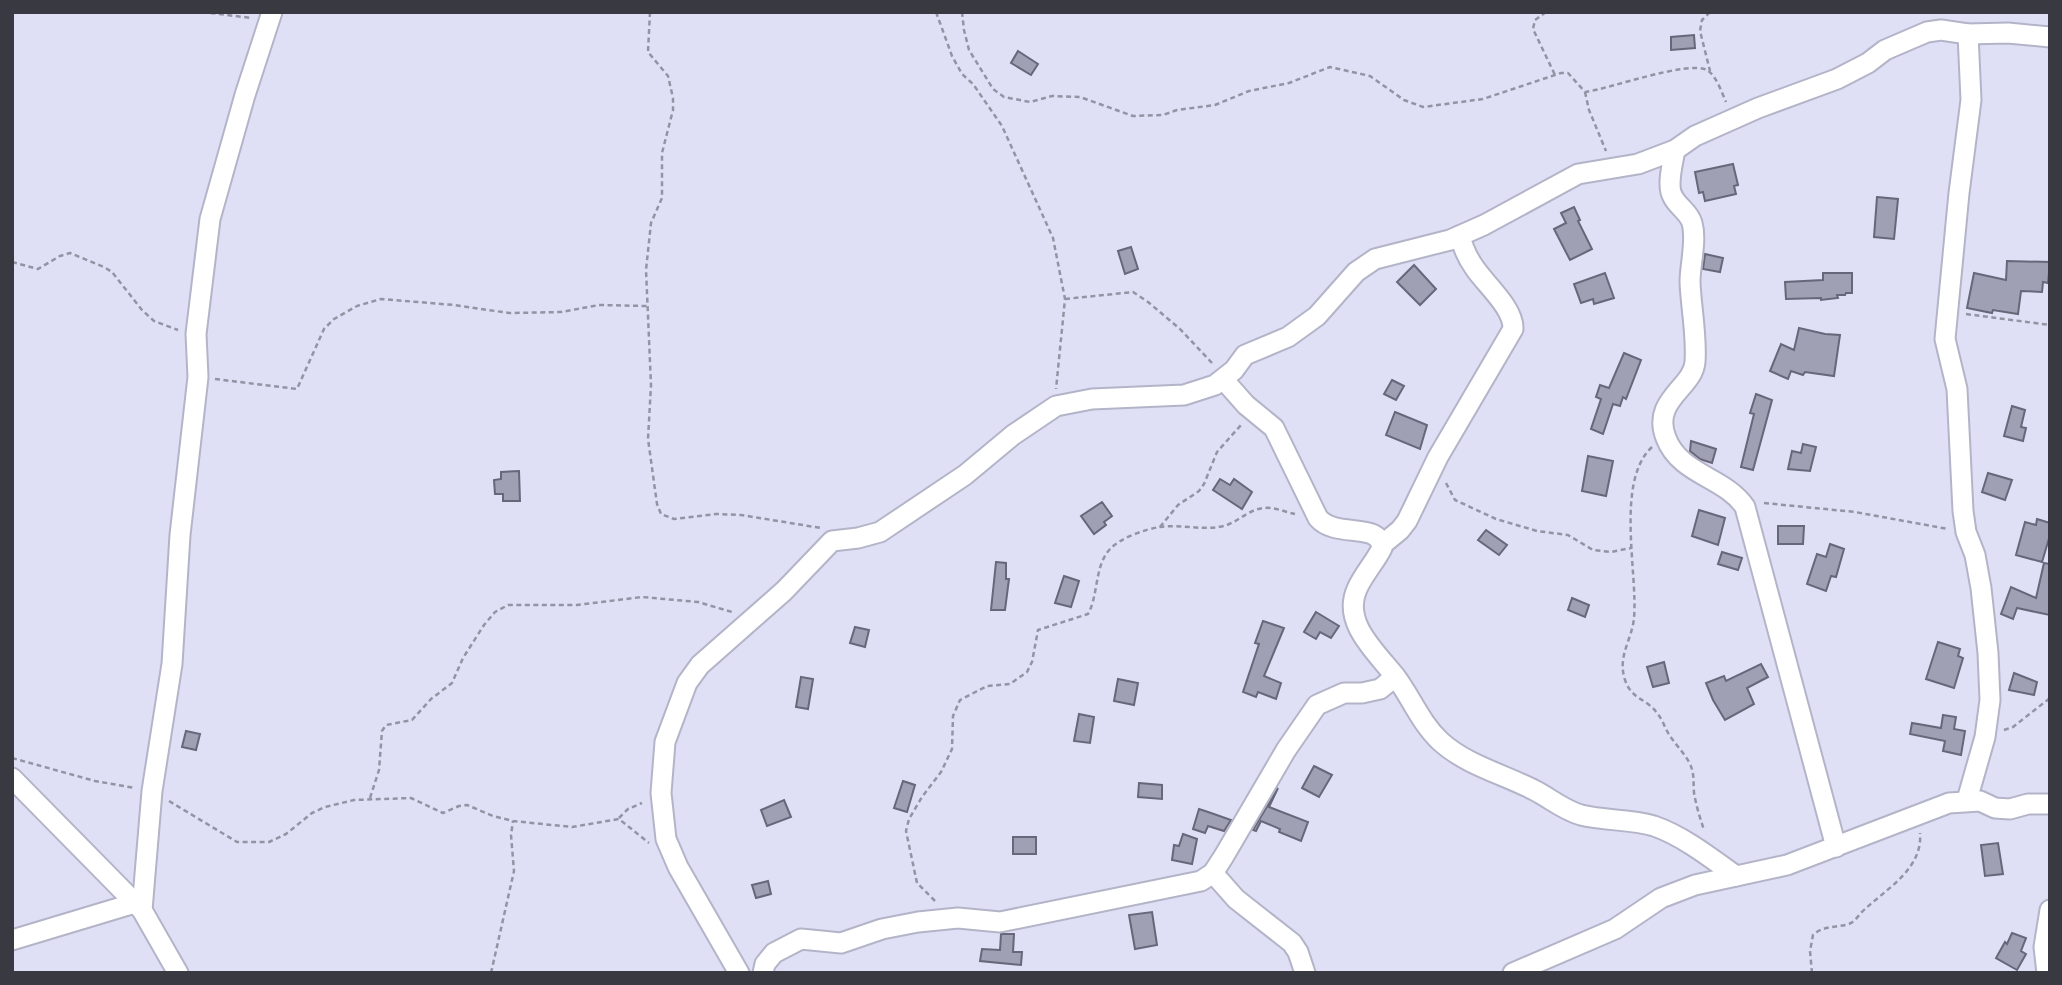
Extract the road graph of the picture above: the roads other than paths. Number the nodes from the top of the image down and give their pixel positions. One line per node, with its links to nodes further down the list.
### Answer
1 (271, 17): 15 (street)
2 (1968, 34): 3 (street); 4 (street); 10 (street)
3 (2050, 37)
4 (1675, 150): 5 (street); 12 (street)
5 (1460, 236): 6 (street); 7 (street)
6 (1223, 379): 7 (street); 19 (street)
7 (1383, 544): 8 (street)
8 (1395, 677): 13 (street); 14 (street)
9 (12, 778): 15 (street)
10 (1967, 800): 11 (street); 12 (street)
11 (2050, 804)
12 (1836, 847): 14 (street)
13 (1213, 873): 20 (street); 21 (street)
14 (1736, 876): 22 (street)
15 (139, 906): 17 (street); 18 (street)
16 (2050, 910): 23 (street)
17 (12, 940)
18 (178, 973)
19 (739, 973)
20 (763, 973)
21 (1305, 973)
22 (1513, 973)
23 (2047, 973)

